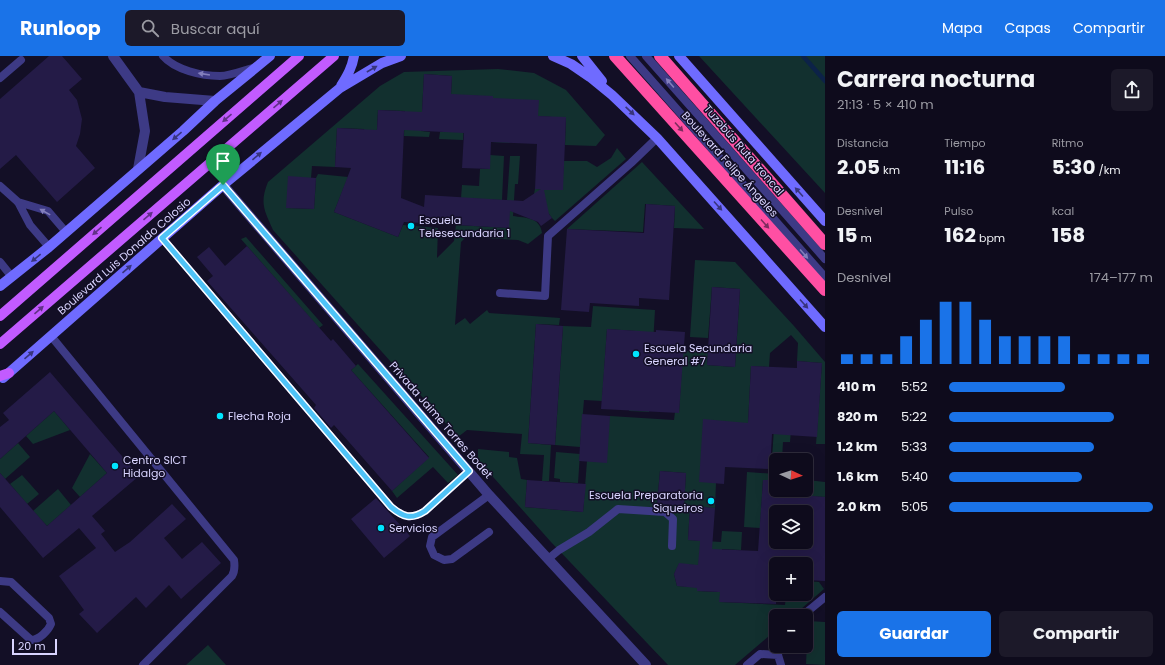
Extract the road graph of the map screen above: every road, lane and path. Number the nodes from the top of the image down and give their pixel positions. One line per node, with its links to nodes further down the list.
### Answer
1 (113, 56): 19 (street)
2 (163, 56): 16 (lane, one-way to 2)
3 (270, 56): 16 (main road)
4 (299, 56): 39 (main road, one-way to 39)
5 (334, 56): 42 (main road, Boulevard Luis Donaldo Colosio, one-way to 5)
6 (354, 56): 18 (main road)
7 (401, 56): 18 (main road, Boulevard Luis Donaldo Colosio, one-way to 7)
8 (553, 56): 20 (main road)
9 (582, 56): 20 (main road)
10 (615, 56): 37 (highway, Boulevard Felipe Ángeles, one-way to 37)
11 (630, 56): 35 (lane, Tuzobús Ruta troncal, one-way to 35)
12 (646, 56): 32 (lane, Tuzobús Ruta troncal, one-way to 12)
13 (660, 56): 30 (highway, Boulevard Felipe Ángeles)
14 (679, 56): 27 (main road, one-way to 14)
15 (21, 60): 17 (lane)
16 (256, 67): 21 (main road)
17 (0, 78)
18 (340, 88): 24 (main road, Boulevard Luis Donaldo Colosio, one-way to 18)
19 (139, 92): 21 (street); 23 (street)
20 (612, 95): 22 (main road, one-way to 22)
21 (215, 101): 23 (main road, one-way to 23)
22 (657, 138): 38 (lane); 40 (main road, one-way to 40)
23 (138, 169): 28 (main road)
24 (223, 185): 29 (main road, Boulevard Luis Donaldo Colosio); 45 (street, Privada Jaime Torres Bodet)
25 (0, 186): 26 (lane)
26 (18, 202): 28 (lane, one-way to 26); 31 (lane)
27 (825, 221)
28 (66, 232): 31 (main road)
29 (162, 238): 41 (main road, Boulevard Luis Donaldo Colosio, one-way to 29); 45 (lane)
30 (825, 244)
31 (49, 247): 34 (main road, one-way to 34)
32 (825, 259)
33 (0, 262): 34 (lane)
34 (12, 277): 36 (main road)
35 (825, 277)
36 (0, 286)
37 (825, 290)
38 (500, 293)
39 (0, 316)
40 (825, 327)
41 (51, 336): 43 (main road, Boulevard Luis Donaldo Colosio, one-way to 41); 55 (lane)
42 (0, 344)
43 (4, 374): 44 (main road, Boulevard Luis Donaldo Colosio)
44 (0, 380)
45 (469, 471): 46 (street, Privada Jaime Torres Bodet)
46 (489, 495): 47 (lane); 49 (street, Privada Jaime Torres Bodet)
47 (489, 532)
48 (672, 546): 49 (lane)
49 (548, 559): 56 (street, Privada Jaime Torres Bodet)
50 (0, 581): 53 (lane)
51 (825, 597): 52 (lane)
52 (810, 609)
53 (0, 612)
54 (778, 655): 57 (lane); 58 (lane)
55 (143, 665)
56 (646, 665)
57 (747, 665)
58 (781, 665)

